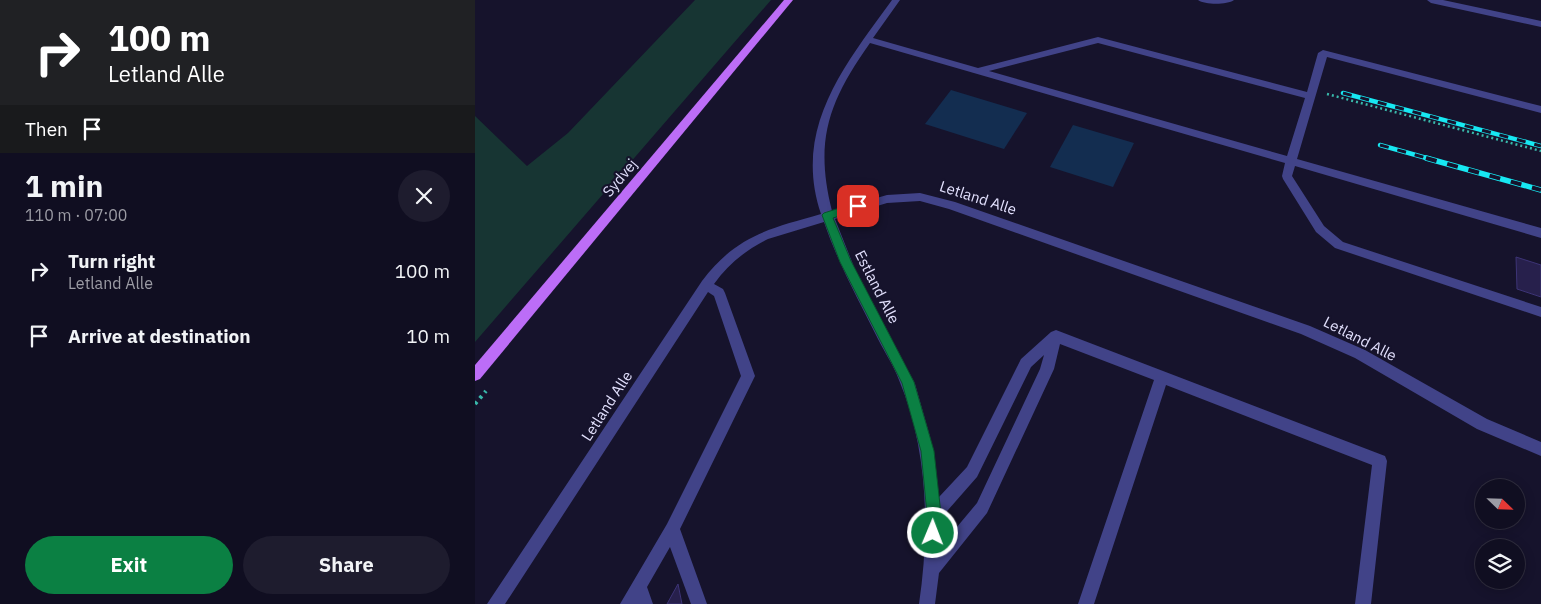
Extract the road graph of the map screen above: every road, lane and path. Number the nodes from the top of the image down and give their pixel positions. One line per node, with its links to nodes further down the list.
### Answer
1 (789, 0): 18 (main road, Sydvej)
2 (896, 0): 7 (street, Estland Alle)
3 (1202, 0): 4 (street)
4 (1230, 0)
5 (1431, 0): 6 (street)
6 (1541, 24)
7 (869, 40): 8 (street); 13 (street, Estland Alle)
8 (979, 71): 9 (street); 12 (street)
9 (1312, 93): 10 (street); 11 (path); 12 (street)
10 (1540, 108)
11 (1541, 151)
12 (1291, 161): 14 (street); 16 (street)
13 (827, 215): 15 (street, Letland Alle); 20 (street, Letland Alle); 21 (street, Estland Alle)
14 (1541, 233)
15 (706, 285): 22 (street); 25 (street, Letland Alle)
16 (1541, 312)
17 (1056, 336): 19 (street); 21 (street); 23 (street)
18 (475, 375)
19 (1162, 377): 30 (street); 31 (street)
20 (1541, 449)
21 (934, 514): 23 (street, Estland Alle)
22 (672, 529): 24 (street); 28 (street)
23 (930, 572): 29 (street, Estland Alle)
24 (639, 586): 26 (street); 27 (street)
25 (495, 604)
26 (628, 604)
27 (645, 604)
28 (699, 604)
29 (927, 604)
30 (1086, 604)
31 (1363, 604)

